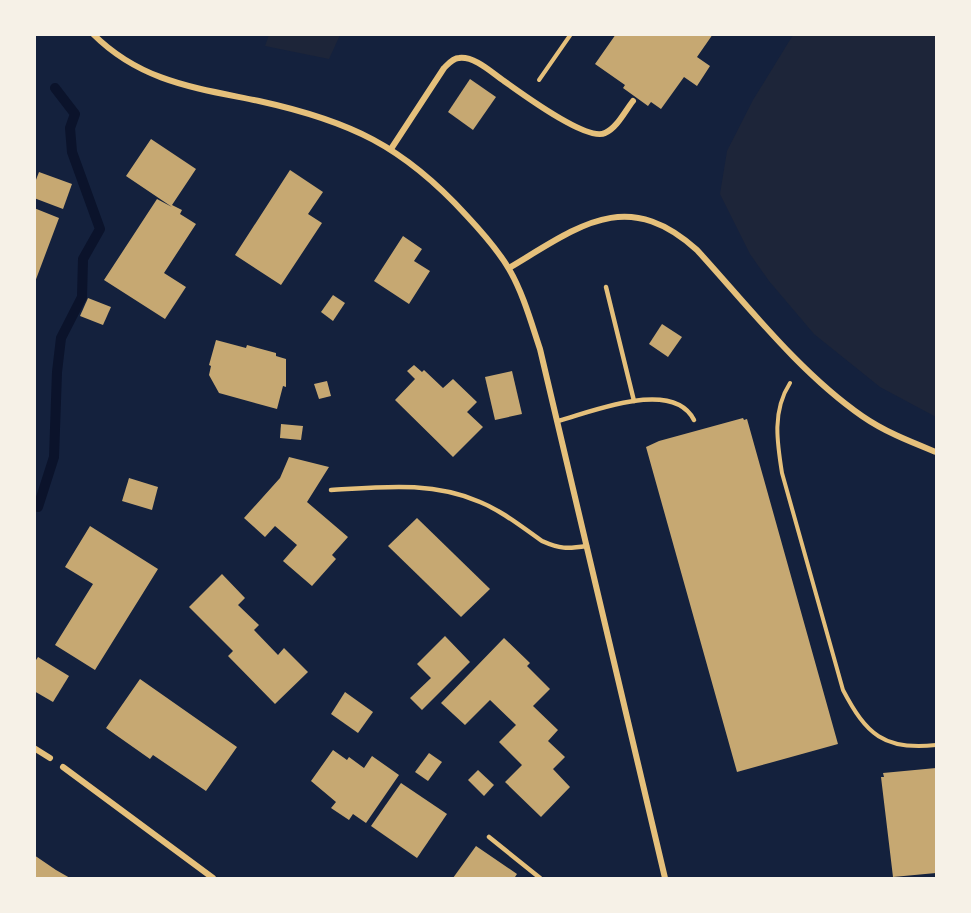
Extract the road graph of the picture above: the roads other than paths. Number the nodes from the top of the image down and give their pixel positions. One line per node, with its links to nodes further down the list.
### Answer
1 (93, 34): 3 (street)
2 (633, 101): 3 (street)
3 (391, 149): 4 (street)
4 (508, 268): 8 (street); 9 (street)
5 (606, 287): 6 (lane)
6 (634, 401): 7 (lane); 8 (lane)
7 (694, 420)
8 (558, 421): 11 (street)
9 (936, 452)
10 (331, 490): 11 (lane)
11 (587, 546): 18 (street)
12 (34, 747): 13 (street)
13 (50, 758)
14 (63, 767): 16 (street)
15 (489, 837): 17 (lane)
16 (213, 879)
17 (540, 879)
18 (665, 879)

